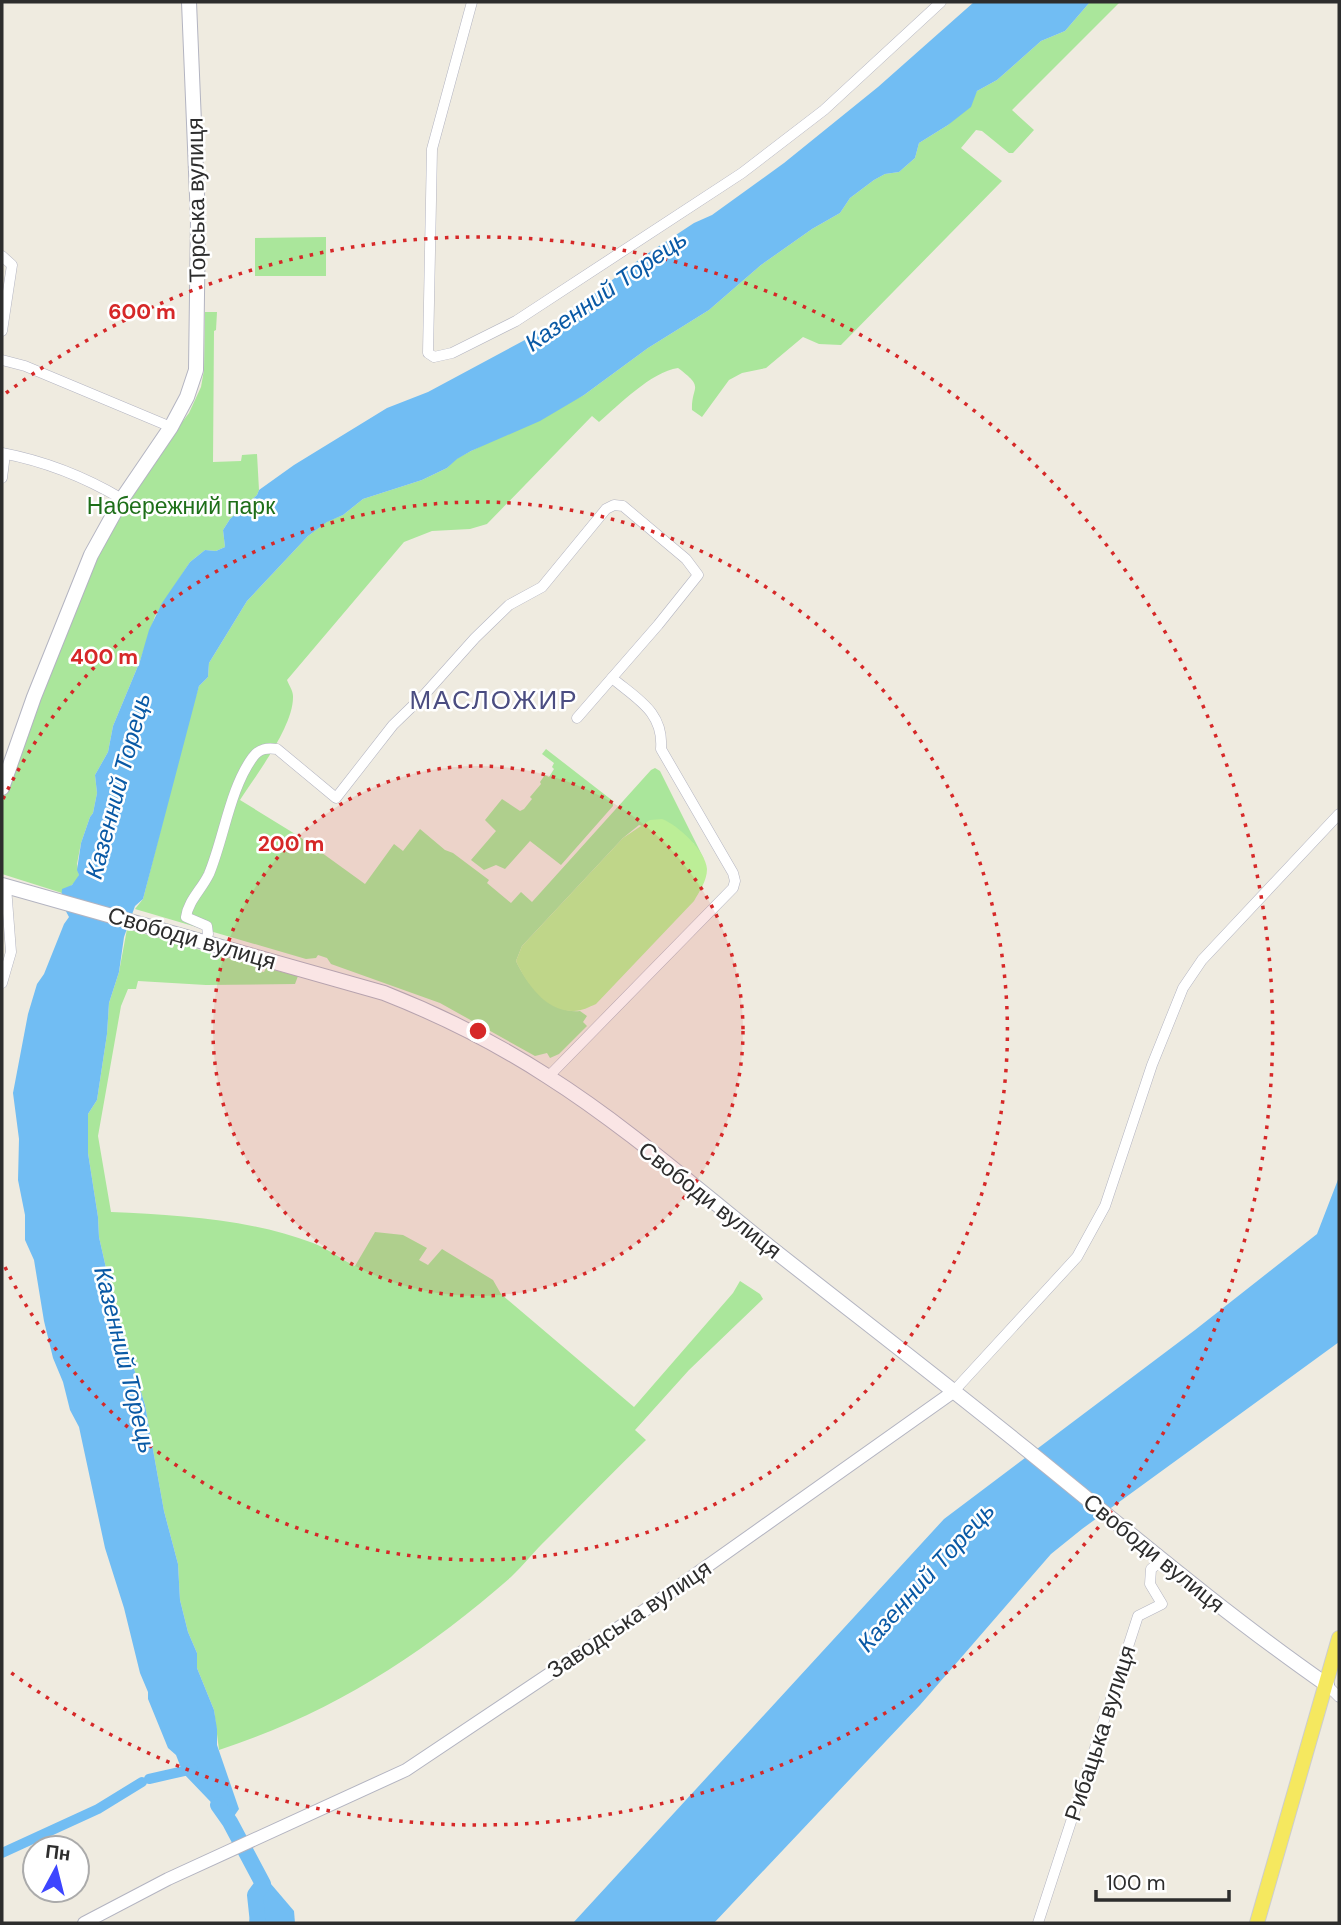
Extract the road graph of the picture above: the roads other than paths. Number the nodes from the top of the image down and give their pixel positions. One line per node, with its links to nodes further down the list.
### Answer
1 (189, 2): 9 (main road, Торська вулиця)
2 (472, 2): 3 (street)
3 (939, 2)
4 (2, 256): 5 (street)
5 (2, 331)
6 (2, 352): 8 (street)
7 (2, 360): 8 (street)
8 (25, 366): 9 (street)
9 (170, 427): 12 (main road, Торська вулиця)
10 (4, 453): 11 (street); 12 (street)
11 (2, 478)
12 (122, 499): 15 (main road, Торська вулиця)
13 (612, 678): 14 (street); 18 (street); 20 (street)
14 (578, 718)
15 (2, 788)
16 (1339, 814): 21 (street)
17 (4, 886): 18 (main road, Свободи вулиця); 19 (street)
18 (205, 942): 20 (main road, Свободи вулиця)
19 (2, 983)
20 (548, 1077): 21 (main road, Свободи вулиця)
21 (953, 1392): 22 (main road, Свободи вулиця); 26 (street, Заводська вулиця)
22 (1161, 1561): 24 (main road, Свободи вулиця); 27 (street, Рибацька вулиця)
23 (1339, 1638): 24 (main road)
24 (1333, 1687): 25 (street); 28 (main road)
25 (1339, 1697)
26 (84, 1923)
27 (1038, 1923)
28 (1257, 1923)

